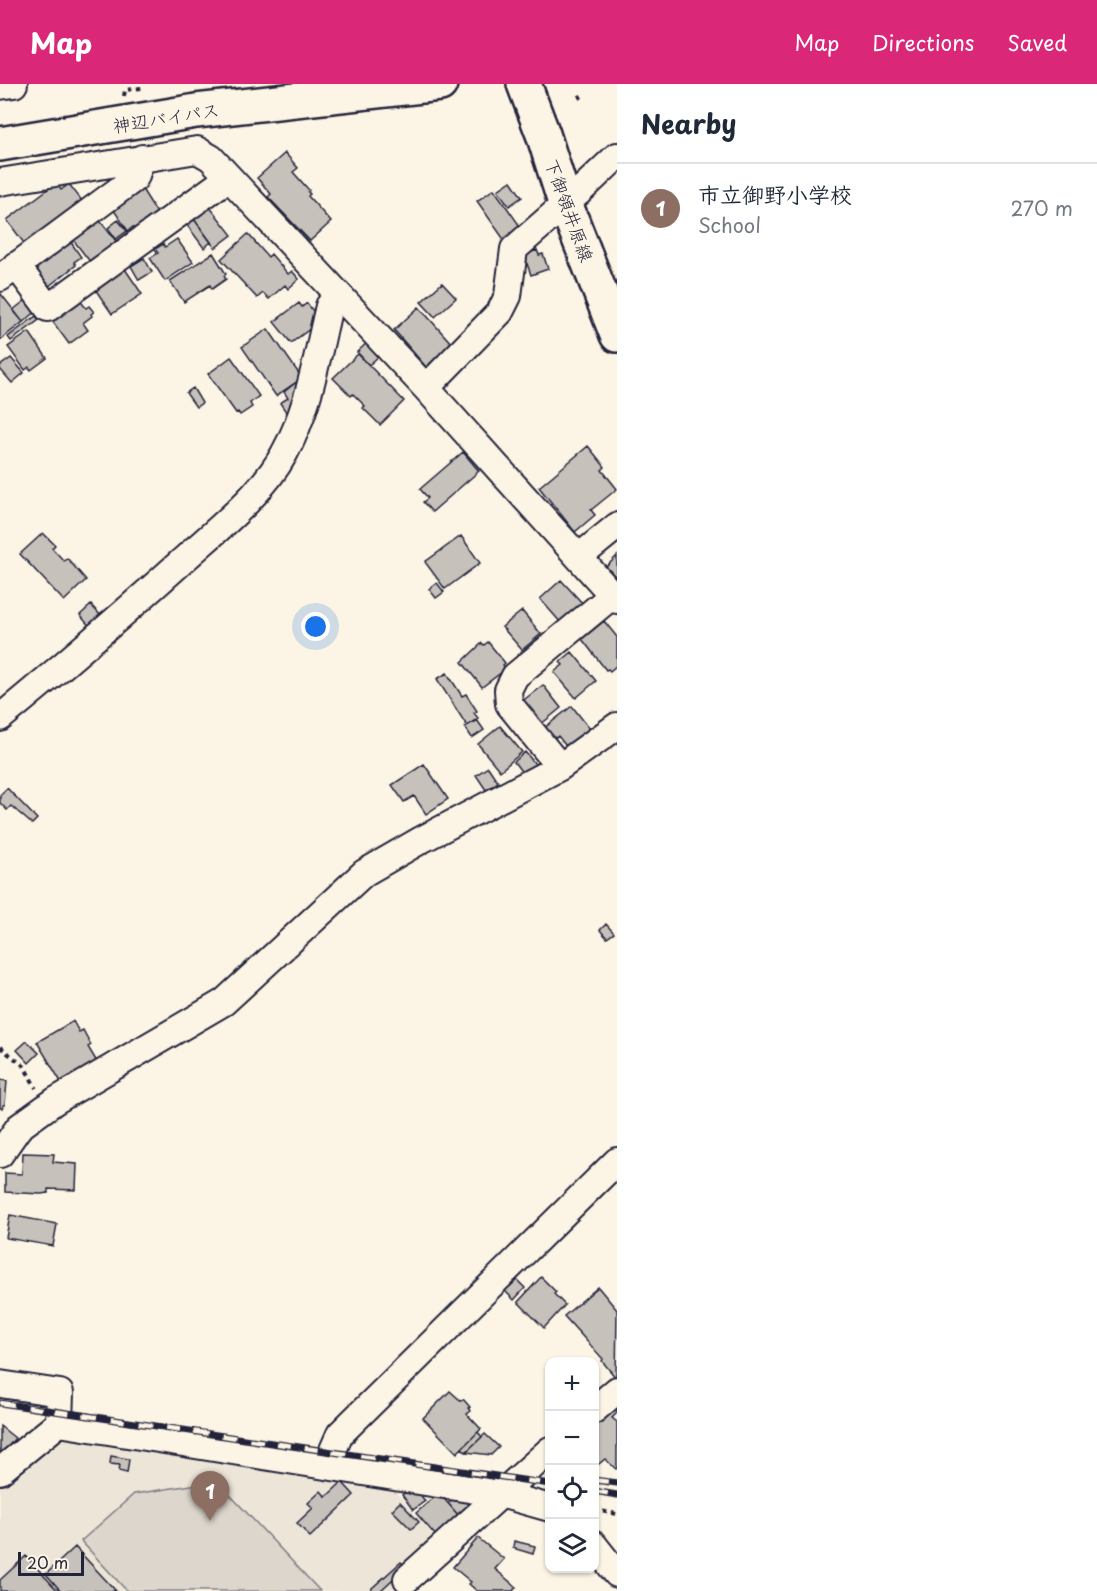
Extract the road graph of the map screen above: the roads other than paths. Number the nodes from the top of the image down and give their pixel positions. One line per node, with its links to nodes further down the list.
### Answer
1 (14, 84): 4 (street)
2 (441, 84): 5 (main road, 神辺バイパス)
3 (524, 84): 10 (main road, 下御領井原線)
4 (0, 86)
5 (0, 144)
6 (617, 156): 10 (street)
7 (142, 158): 8 (street); 9 (street); 11 (street)
8 (228, 178): 11 (street); 12 (street)
9 (0, 182)
10 (565, 203): 13 (main road, 下御領井原線); 14 (street)
11 (8, 271)
12 (338, 295): 14 (street); 18 (street)
13 (617, 335)
14 (426, 388): 16 (street)
15 (617, 526): 16 (street)
16 (579, 557): 17 (street)
17 (615, 597): 20 (street)
18 (0, 718)
19 (617, 726): 20 (street)
20 (560, 766): 21 (street)
21 (0, 1154)
22 (617, 1161): 28 (street)
23 (0, 1384): 26 (street)
24 (617, 1390): 25 (street)
25 (599, 1406)
26 (59, 1423): 28 (street); 29 (street)
27 (545, 1454): 30 (street)
28 (326, 1466): 30 (street)
29 (0, 1471)
30 (500, 1494): 31 (street); 34 (street)
31 (545, 1507)
32 (599, 1551): 33 (street)
33 (617, 1574)
34 (407, 1579)

